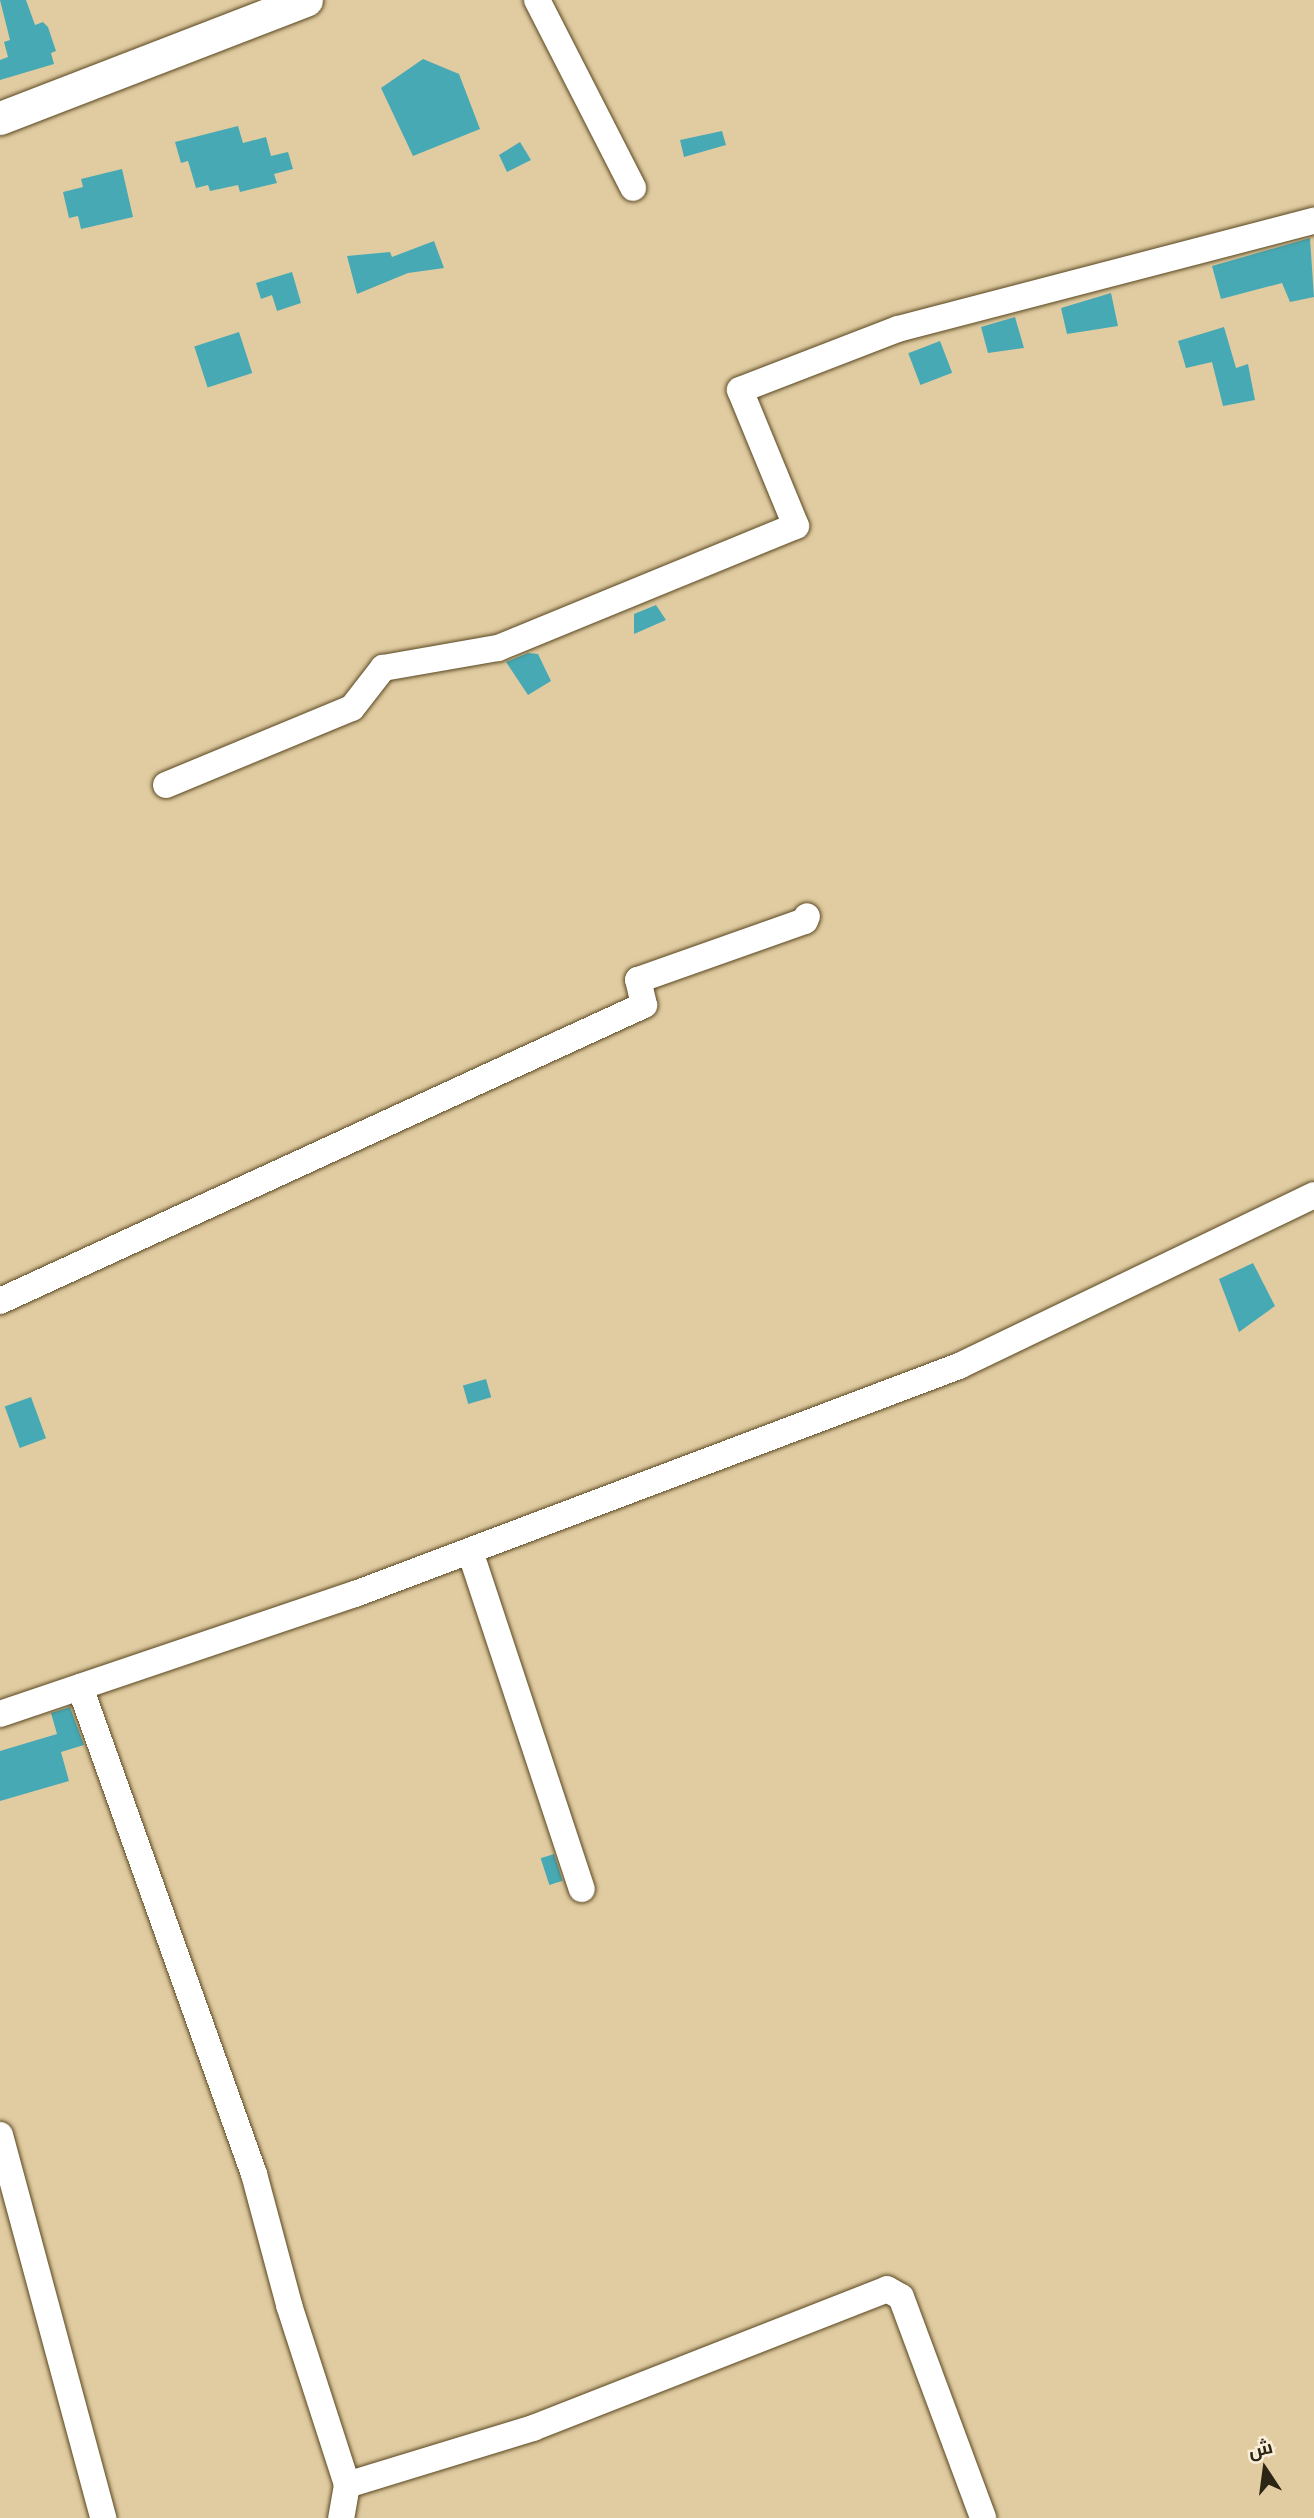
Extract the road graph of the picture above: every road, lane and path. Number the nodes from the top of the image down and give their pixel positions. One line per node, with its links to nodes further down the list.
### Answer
1 (306, 0): 3 (main road)
2 (537, 0): 4 (street)
3 (2, 112)
4 (633, 188)
5 (1314, 221): 6 (street)
6 (166, 785)
7 (807, 916): 9 (street)
8 (1314, 1195): 10 (street)
9 (0, 1301)
10 (470, 1551): 11 (street); 13 (street)
11 (80, 1687): 12 (street); 15 (street)
12 (0, 1714)
13 (582, 1889)
14 (0, 2135): 16 (street)
15 (347, 2485): 17 (street); 18 (street)
16 (103, 2518)
17 (341, 2518)
18 (983, 2518)

